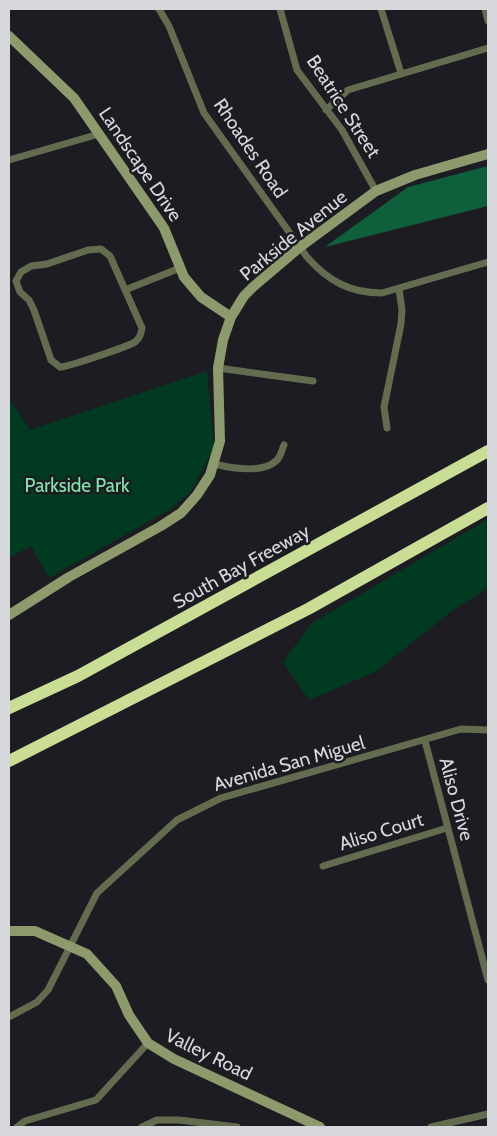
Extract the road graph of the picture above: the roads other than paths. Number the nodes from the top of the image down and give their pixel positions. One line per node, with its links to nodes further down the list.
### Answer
1 (159, 9): 14 (street, Rhoades Road)
2 (280, 9): 9 (street, Beatrice Street)
3 (381, 9): 8 (street)
4 (485, 9): 5 (street)
5 (488, 21)
6 (10, 39): 10 (street, Landscape Drive)
7 (488, 48): 8 (street)
8 (401, 73): 9 (street)
9 (326, 110): 13 (street, Beatrice Street)
10 (99, 134): 12 (street); 16 (street, Landscape Drive)
11 (488, 154): 13 (street, Parkside Avenue)
12 (9, 160)
13 (376, 191): 14 (street, Parkside Avenue)
14 (300, 247): 18 (street, Rhoades Road); 19 (street, Parkside Avenue)
15 (488, 262): 18 (street, Rhoades Road)
16 (180, 268): 17 (street); 19 (street, Landscape Drive)
17 (125, 290): 17 (street)
18 (399, 290): 22 (street)
19 (231, 317): 20 (street, Parkside Avenue)
20 (218, 368): 21 (street); 25 (street, Parkside Avenue)
21 (313, 381)
22 (387, 428)
23 (284, 445): 25 (street)
24 (488, 451): 28 (highway, South Bay Freeway)
25 (214, 464): 27 (street, Parkside Avenue)
26 (488, 508): 31 (highway)
27 (9, 615)
28 (9, 708)
29 (488, 730): 30 (street, Avenida San Miguel)
30 (425, 741): 32 (street, Aliso Drive); 35 (street, Avenida San Miguel)
31 (9, 761)
32 (447, 828): 33 (street, Aliso Court); 36 (street, Aliso Drive)
33 (323, 866)
34 (9, 931): 35 (street, Valley Road)
35 (69, 946): 37 (street, Avenida San Miguel); 38 (street, Valley Road)
36 (488, 975)
37 (9, 1017)
38 (148, 1043): 40 (street); 43 (street, Valley Road)
39 (488, 1114): 44 (street)
40 (17, 1127)
41 (142, 1127): 42 (street)
42 (237, 1127)
43 (320, 1127)
44 (431, 1127)

